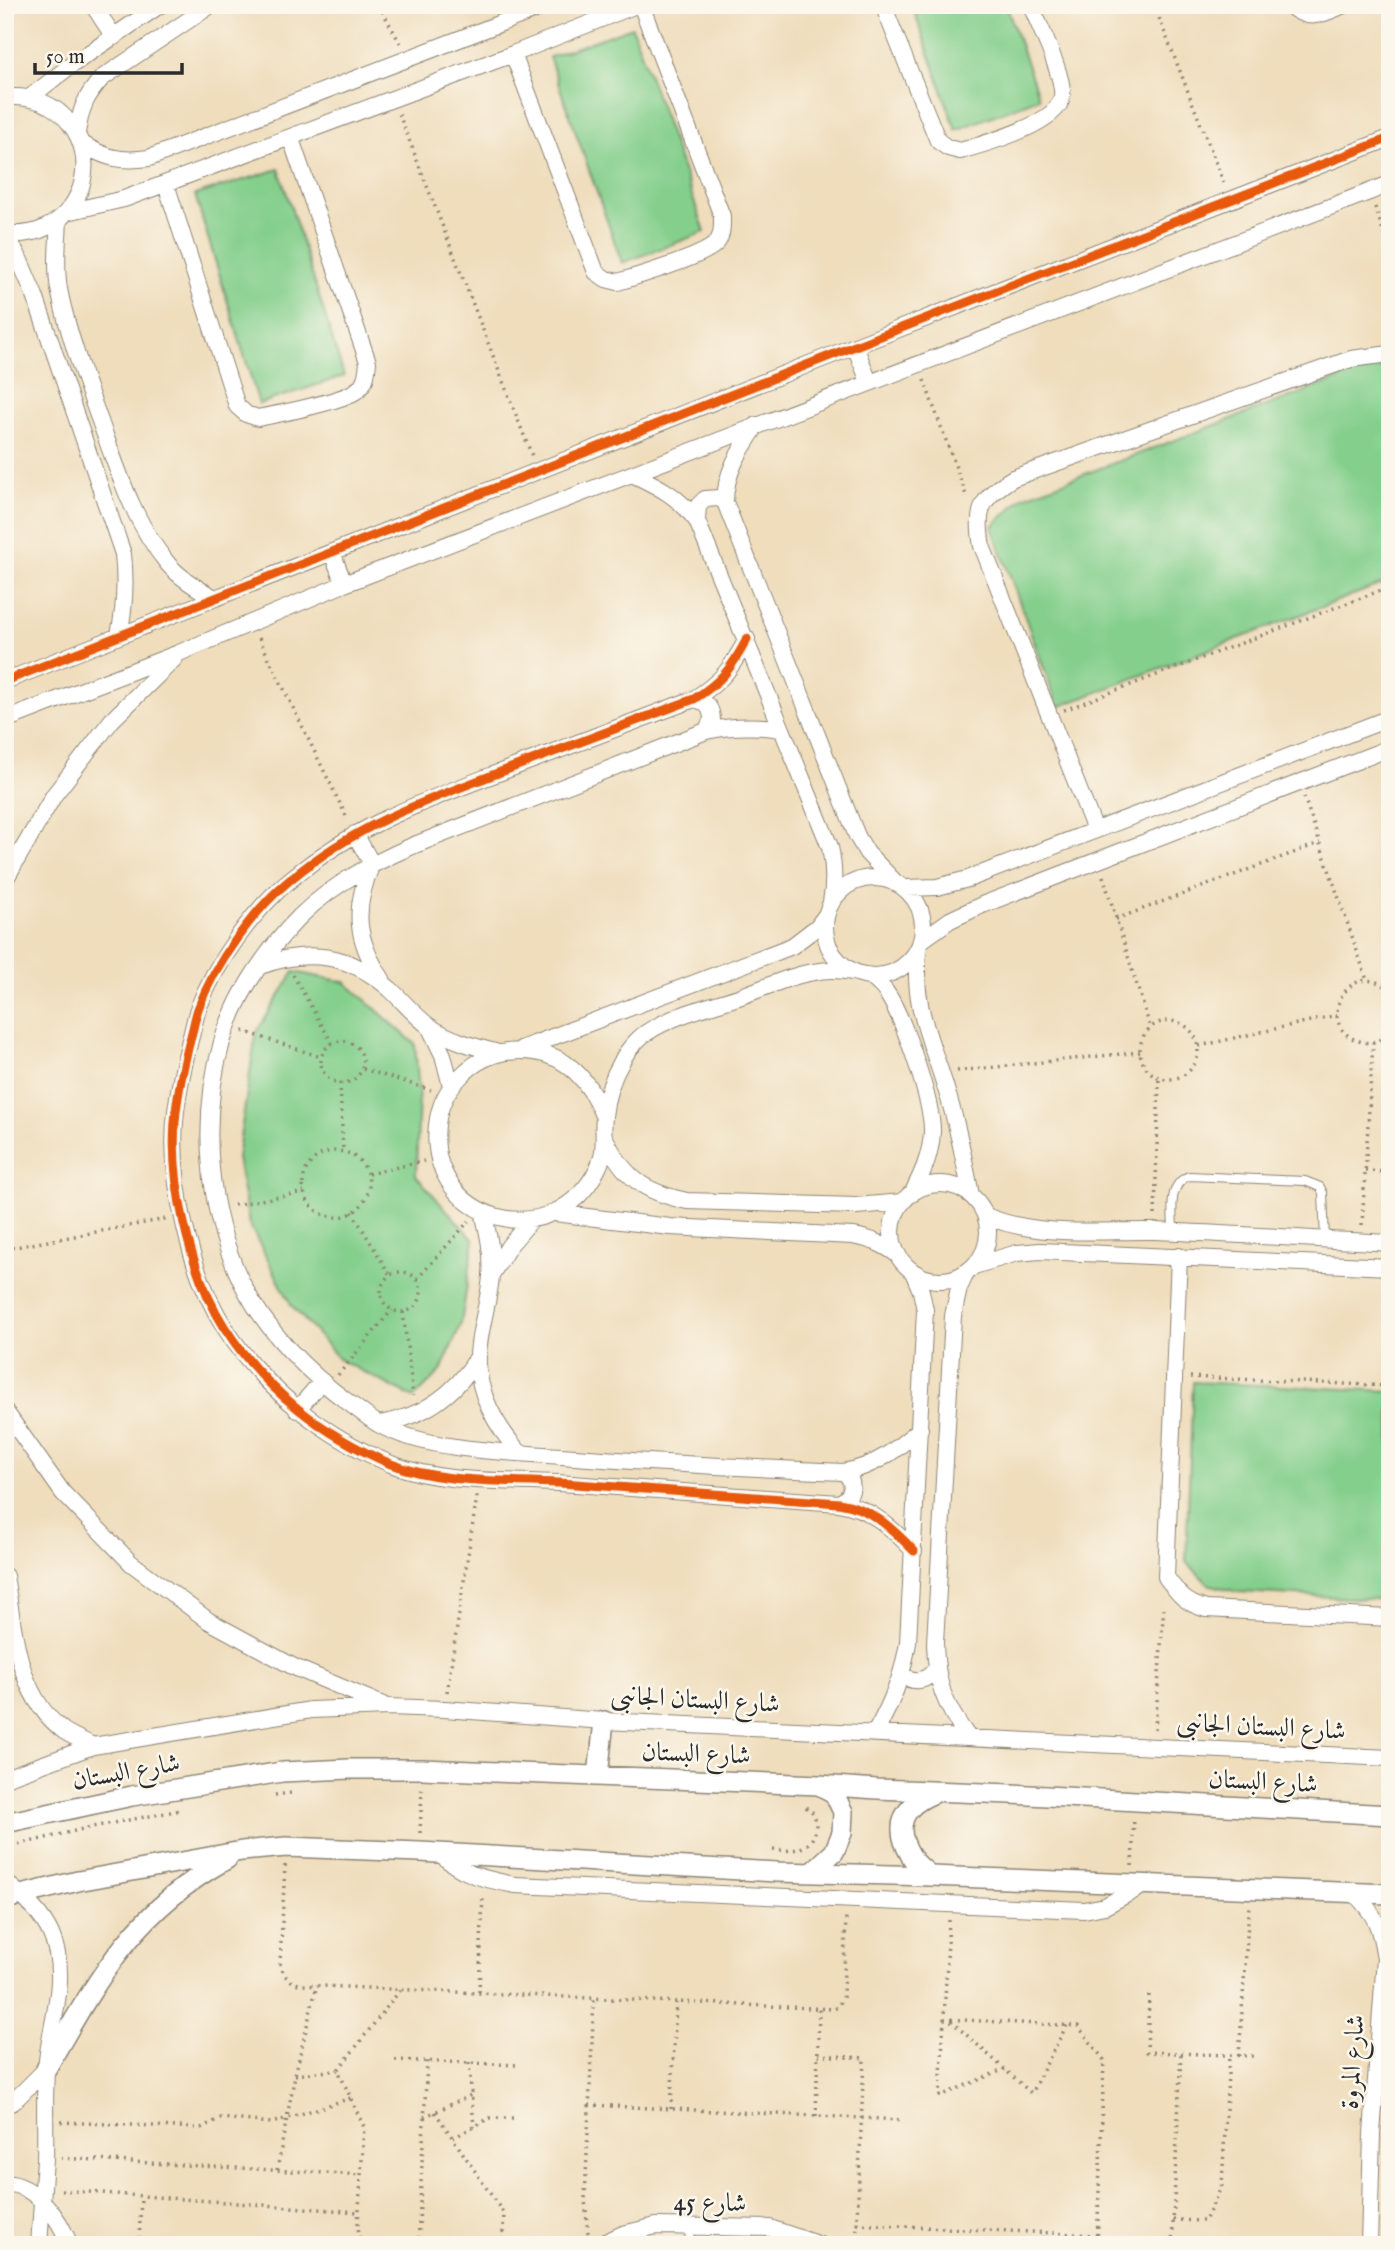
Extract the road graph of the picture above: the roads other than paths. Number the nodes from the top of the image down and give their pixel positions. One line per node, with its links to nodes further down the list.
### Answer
1 (93, 5): 11 (street)
2 (160, 5): 11 (street)
3 (211, 5): 15 (street)
4 (548, 5): 10 (street)
5 (639, 5): 12 (street); 12 (street)
6 (883, 5): 7 (street)
7 (1031, 5)
8 (1289, 5): 9 (street)
9 (1345, 5)
10 (530, 9): 15 (street)
11 (114, 37): 14 (street)
12 (513, 54): 17 (street)
13 (8, 96): 14 (street)
14 (29, 98): 15 (street)
15 (79, 138): 20 (street)
16 (1390, 138): 22 (street)
17 (291, 139): 18 (street); 18 (street)
18 (166, 184): 20 (street)
19 (1390, 184): 24 (street)
20 (63, 216): 21 (street); 28 (street)
21 (5, 234): 30 (street)
22 (855, 346): 24 (street); 31 (street)
23 (1390, 354): 44 (street)
24 (869, 382): 25 (street)
25 (757, 425): 26 (street); 27 (street)
26 (632, 474): 29 (street); 32 (street)
27 (725, 502): 29 (street); 48 (street)
28 (139, 519): 30 (street); 33 (street)
29 (697, 521): 35 (street)
30 (113, 527): 34 (street)
31 (332, 552): 32 (street); 33 (street)
32 (344, 584): 36 (street)
33 (215, 598): 34 (street)
34 (119, 635): 37 (street)
35 (747, 639): 38 (street); 41 (street)
36 (180, 653): 40 (street); 47 (street)
37 (5, 681)
38 (694, 699): 42 (street); 45 (street)
39 (1390, 718): 44 (street)
40 (5, 720)
41 (782, 729): 42 (street); 49 (street)
42 (706, 731): 46 (street)
43 (1390, 748): 50 (street)
44 (1095, 830): 48 (street)
45 (355, 834): 46 (street); 82 (street)
46 (372, 864): 51 (street); 54 (street)
47 (5, 880)
48 (900, 885): 49 (street); 50 (street)
49 (829, 908): 52 (street); 56 (street)
50 (920, 946): 53 (street); 61 (street)
51 (260, 966): 54 (street); 81 (street)
52 (852, 972): 53 (street); 59 (street)
53 (871, 977): 62 (street)
54 (387, 987): 55 (street)
55 (429, 1026): 57 (street); 58 (street)
56 (520, 1050): 57 (street); 59 (street)
57 (499, 1053): 58 (street)
58 (448, 1090): 63 (street)
59 (604, 1118): 60 (street)
60 (605, 1139): 62 (street); 64 (street)
61 (971, 1195): 62 (street); 65 (street)
62 (908, 1198): 72 (street)
63 (481, 1211): 66 (street); 77 (street)
64 (555, 1213): 66 (street); 72 (street)
65 (986, 1216): 67 (street); 75 (street)
66 (531, 1220): 77 (street)
67 (1032, 1229): 68 (street); 71 (street)
68 (1173, 1232): 69 (street); 69 (lane)
69 (1325, 1240): 70 (street)
70 (1390, 1243)
71 (1031, 1251): 73 (street); 75 (street)
72 (898, 1255): 76 (street)
73 (1179, 1256): 74 (street); 93 (street)
74 (1390, 1267)
75 (970, 1270): 76 (street); 79 (street)
76 (913, 1272): 78 (street)
77 (491, 1275): 80 (street)
78 (925, 1314): 79 (street); 85 (street)
79 (953, 1317): 95 (street)
80 (478, 1357): 84 (street); 86 (street)
81 (325, 1384): 82 (street); 84 (street)
82 (297, 1410): 89 (street)
83 (5, 1412): 98 (street)
84 (379, 1424): 86 (street)
85 (920, 1429): 88 (street); 91 (street)
86 (520, 1453): 87 (street)
87 (599, 1459): 88 (street); 89 (street)
88 (843, 1472): 90 (street)
89 (597, 1486): 90 (street)
90 (839, 1503): 91 (street)
91 (914, 1551): 96 (street)
92 (5, 1576): 94 (street)
93 (1390, 1618)
94 (21, 1666): 97 (street); 102 (street)
95 (936, 1668): 96 (street); 101 (street)
96 (902, 1675): 100 (street)
97 (5, 1676)
98 (388, 1707): 99 (street, شارع البستان الجانبى); 102 (street, شارع البستان الجانبى)
99 (604, 1721): 100 (street, شارع البستان الجانبى); 104 (street)
100 (875, 1734): 101 (street, شارع البستان الجانبى)
101 (968, 1737): 103 (street, شارع البستان الجانبى)
102 (93, 1746): 105 (street, شارع البستان الجانبى)
103 (1390, 1758)
104 (598, 1776): 106 (street, شارع البستان); 109 (street, شارع البستان)
105 (5, 1778)
106 (818, 1785): 107 (street, شارع البستان); 112 (street)
107 (940, 1791): 108 (street, شارع البستان); 113 (street)
108 (1390, 1815)
109 (5, 1824)
110 (242, 1851): 111 (street); 118 (street); 119 (street)
111 (430, 1852): 112 (street); 115 (street)
112 (811, 1873): 113 (street)
113 (931, 1875): 115 (street)
114 (5, 1882): 118 (street)
115 (1139, 1884): 116 (street)
116 (1354, 1893): 117 (street); 129 (street, شارع المروة)
117 (1390, 1894)
118 (13, 1897): 119 (street)
119 (46, 2069): 120 (street); 122 (street)
120 (5, 2105)
121 (5, 2183): 122 (street)
122 (42, 2195): 124 (street); 125 (street)
123 (690, 2227): 126 (street, شارع 45); 127 (lane); 128 (street, شارع 45)
124 (39, 2245)
125 (70, 2245)
126 (599, 2245)
127 (689, 2245)
128 (820, 2245)
129 (1369, 2245)

